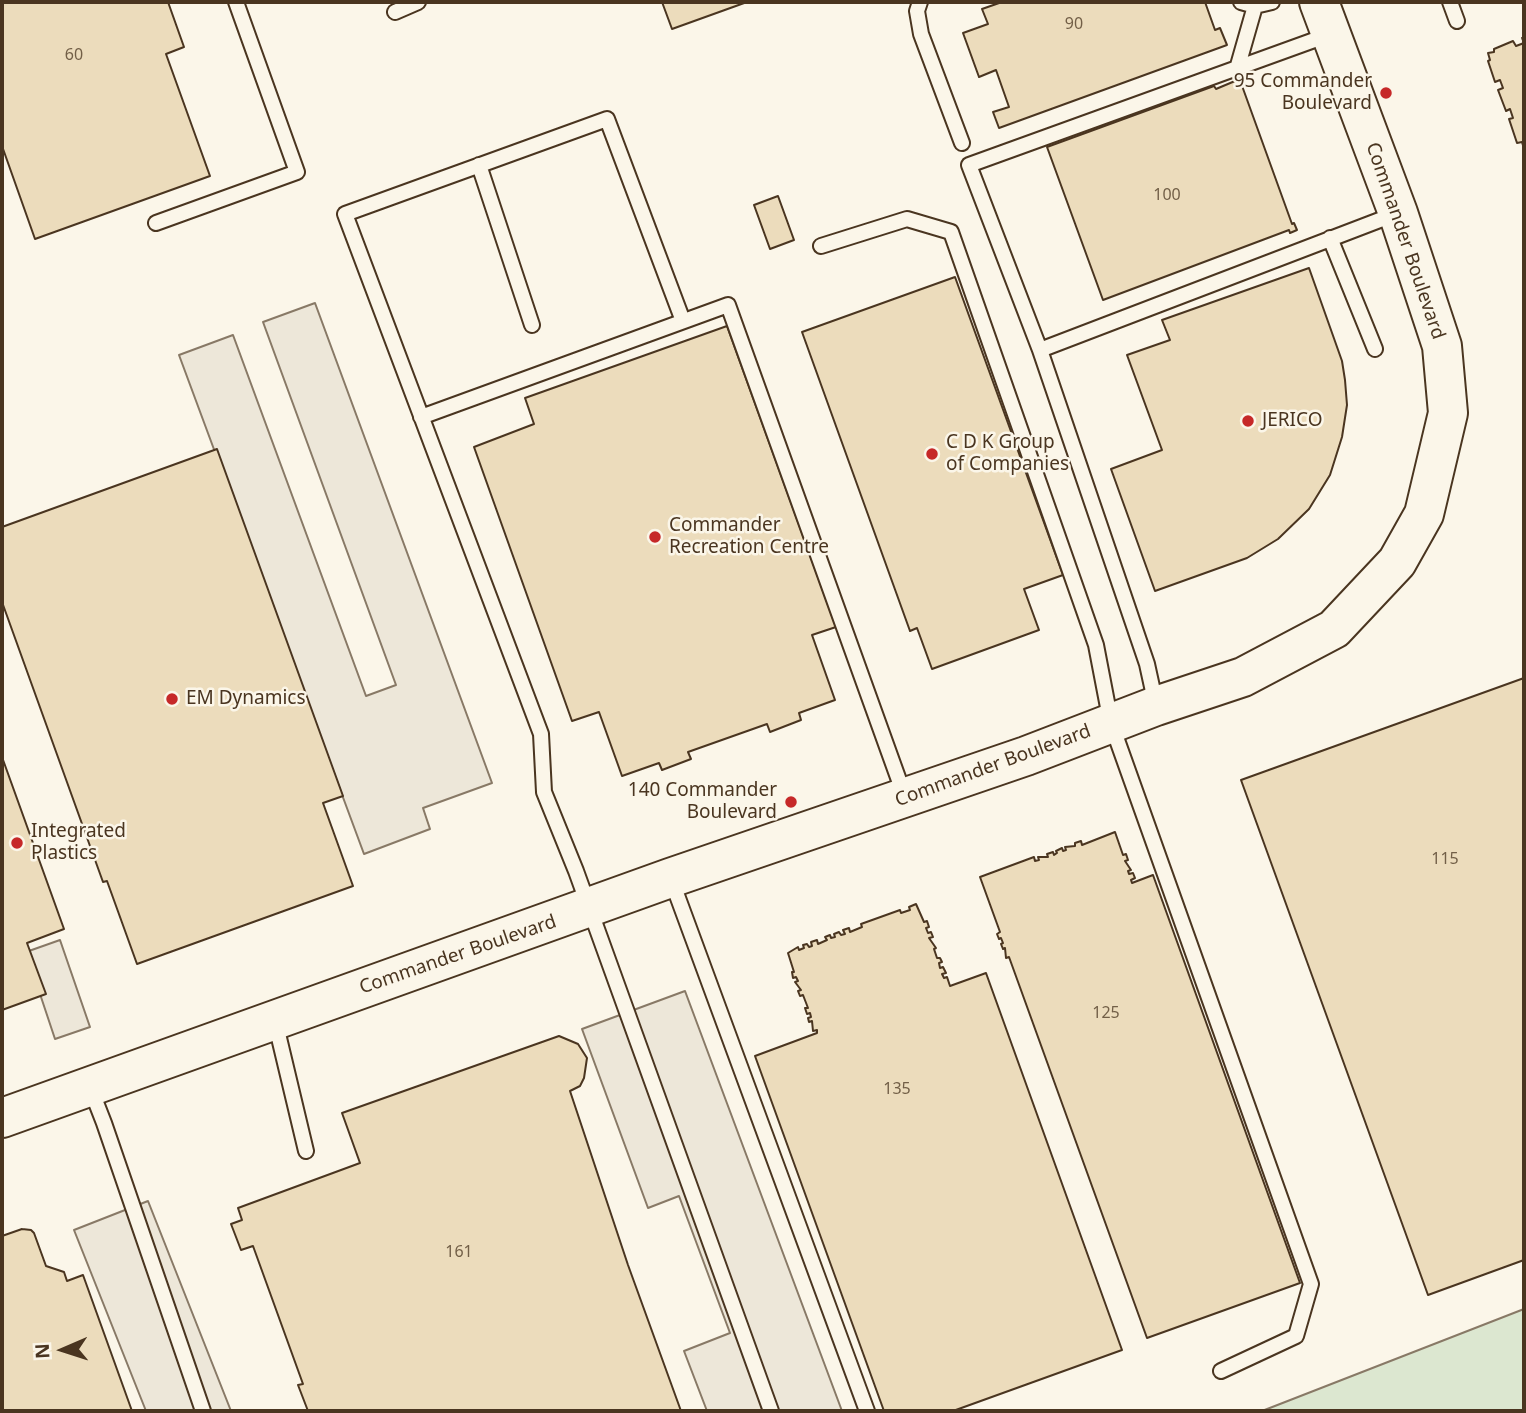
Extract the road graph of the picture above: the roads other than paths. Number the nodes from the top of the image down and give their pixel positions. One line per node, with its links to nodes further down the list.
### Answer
1 (236, 2): 15 (lane)
2 (418, 2): 8 (lane)
3 (920, 2): 12 (lane)
4 (1241, 2): 7 (lane)
5 (1272, 2): 7 (lane)
6 (1450, 2): 10 (lane)
7 (1255, 6): 11 (lane)
8 (395, 12)
9 (1325, 18): 11 (lane); 14 (street, Commander Boulevard)
10 (1457, 21)
11 (1237, 69): 21 (lane)
12 (962, 143)
13 (479, 165): 18 (lane); 19 (lane); 22 (lane)
14 (1398, 213): 16 (lane); 23 (street, Commander Boulevard)
15 (156, 223)
16 (1331, 238): 20 (lane); 21 (lane)
17 (821, 246): 24 (lane)
18 (683, 321): 22 (lane); 25 (lane)
19 (532, 325)
20 (1376, 349)
21 (1040, 350): 23 (lane)
22 (421, 417): 27 (lane)
23 (1156, 706): 24 (street, Commander Boulevard)
24 (1111, 723): 25 (street, Commander Boulevard); 32 (lane)
25 (905, 798): 26 (street, Commander Boulevard)
26 (670, 878): 27 (street, Commander Boulevard); 35 (lane)
27 (589, 908): 28 (street, Commander Boulevard); 34 (lane)
28 (275, 1020): 29 (street, Commander Boulevard); 31 (lane)
29 (89, 1085): 30 (street, Commander Boulevard); 33 (lane)
30 (2, 1118)
31 (306, 1150)
32 (1221, 1371)
33 (203, 1411)
34 (771, 1411)
35 (867, 1411)

